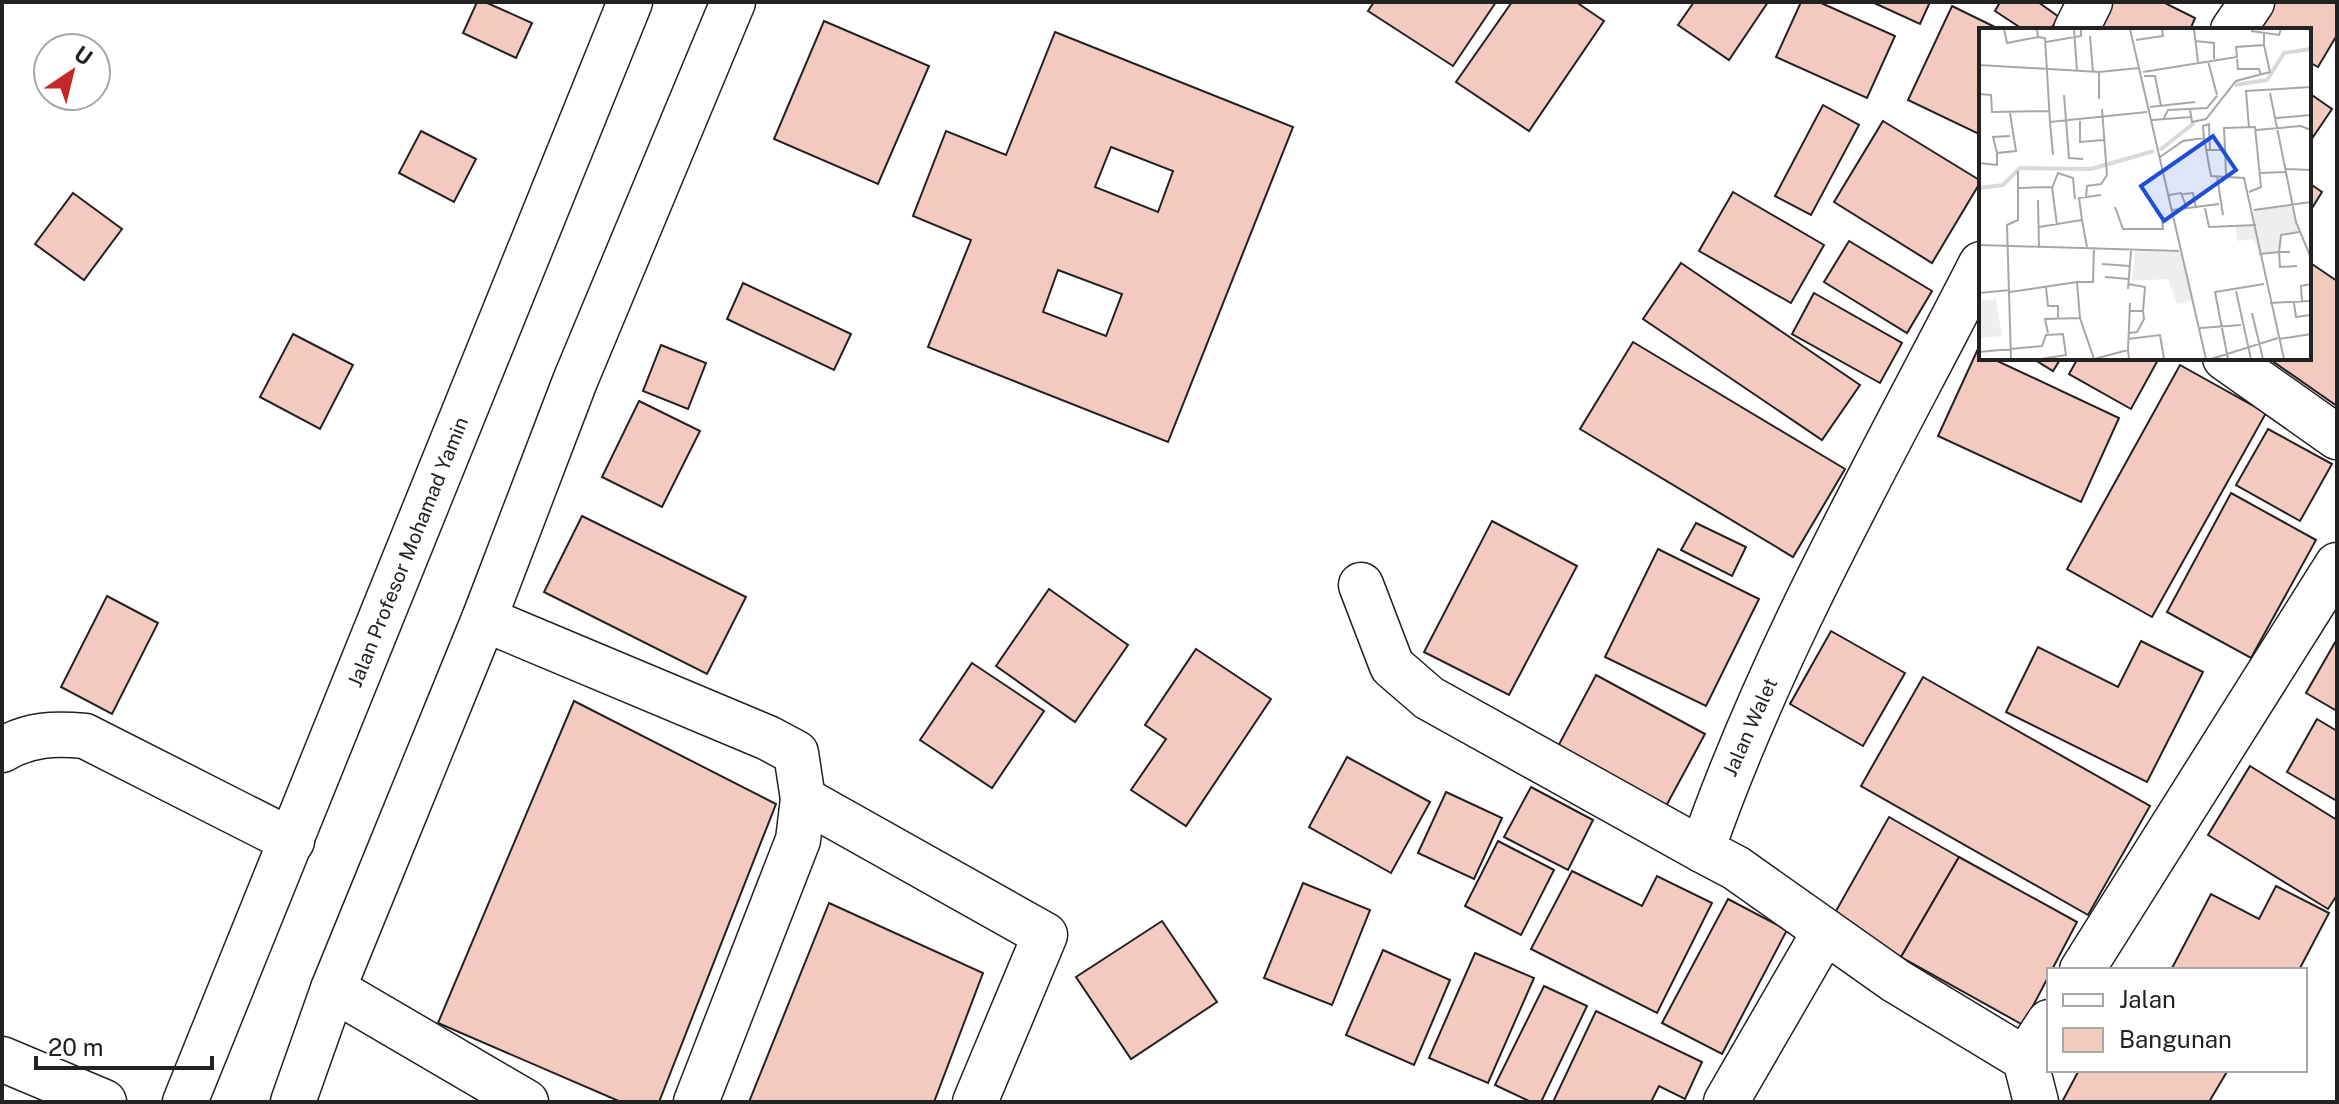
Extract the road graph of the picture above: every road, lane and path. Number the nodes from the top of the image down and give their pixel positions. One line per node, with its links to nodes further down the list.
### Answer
1 (630, 2): 15 (street, Jalan Profesor Mohamad Yamin)
2 (733, 2): 12 (street)
3 (2090, 2): 5 (street)
4 (2252, 2): 6 (street)
5 (2077, 28)
6 (2234, 28)
7 (1979, 268): 16 (street, Jalan Walet)
8 (2228, 360): 9 (street)
9 (2337, 437)
10 (2337, 565): 18 (street)
11 (1361, 585): 16 (street)
12 (484, 619): 14 (street); 19 (street)
13 (2, 750): 15 (street)
14 (803, 799): 27 (street); 28 (street)
15 (292, 841): 24 (street, Jalan Profesor Mohamad Yamin)
16 (1702, 850): 17 (street)
17 (1825, 931): 22 (street); 29 (street)
18 (2083, 968)
19 (333, 989): 25 (street); 26 (street)
20 (2047, 1025): 22 (street)
21 (2, 1059): 23 (street)
22 (2025, 1059): 30 (street)
23 (104, 1102)
24 (185, 1102)
25 (293, 1102)
26 (526, 1102)
27 (696, 1102)
28 (975, 1102)
29 (1726, 1102)
30 (2036, 1102)

